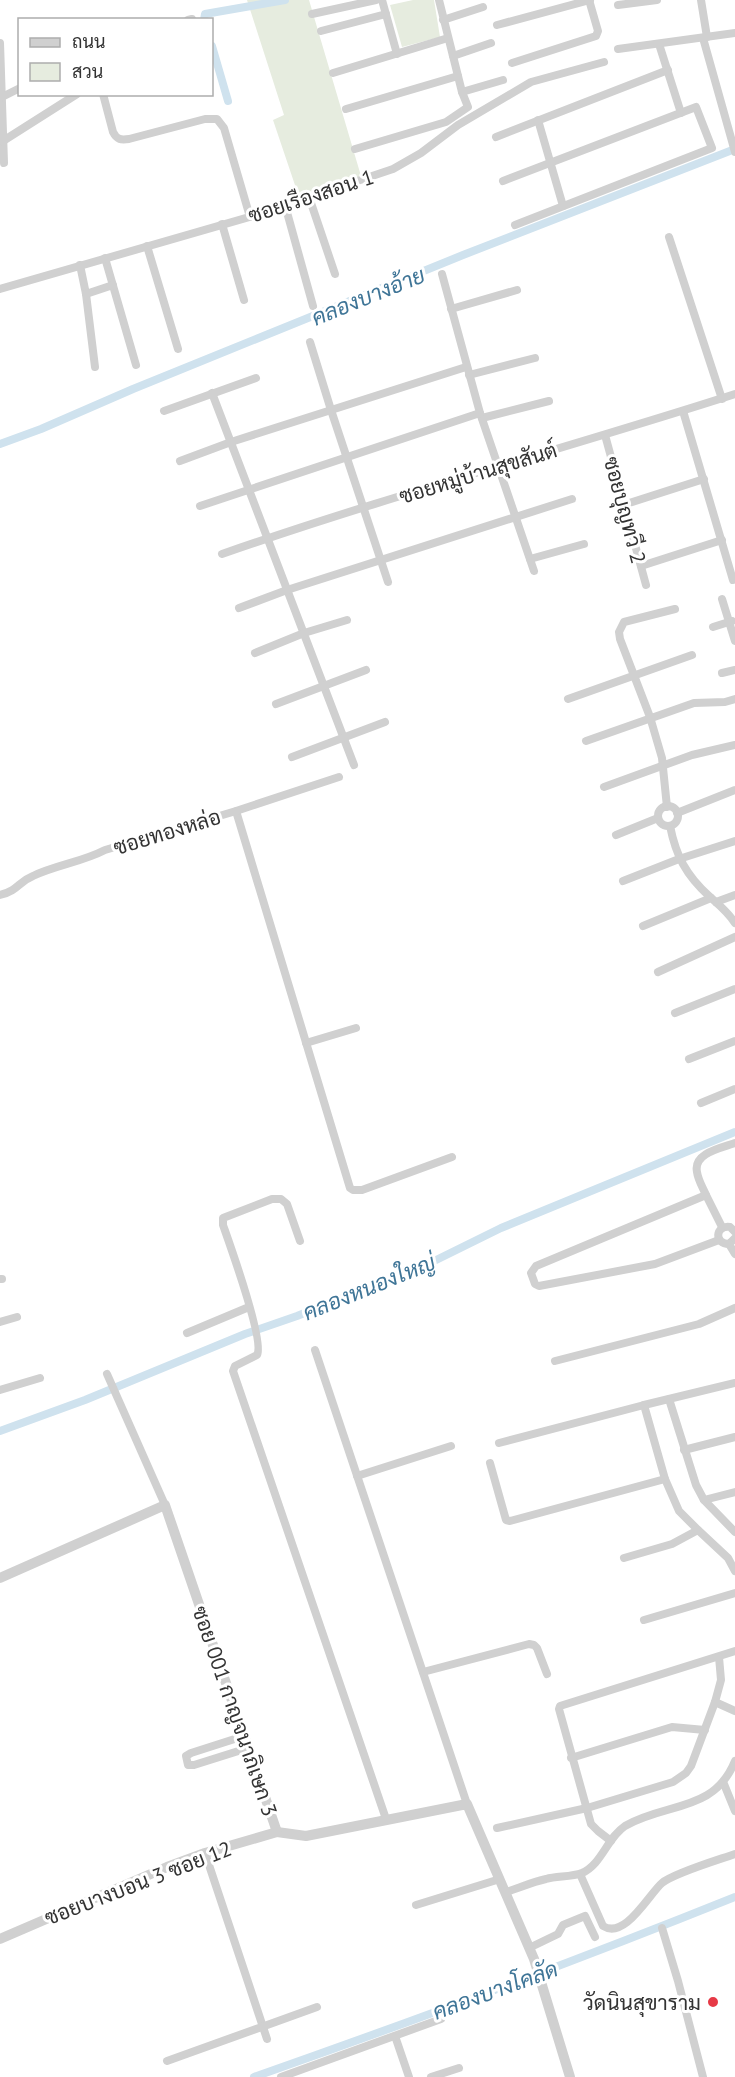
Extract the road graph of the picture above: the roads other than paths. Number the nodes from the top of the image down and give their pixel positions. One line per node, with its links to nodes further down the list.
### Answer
1 (376, 0): 9 (street)
2 (382, 0): 10 (street)
3 (439, 0): 11 (street)
4 (590, 0): 12 (street); 24 (street)
5 (657, 0): 7 (street)
6 (701, 0): 15 (street)
7 (618, 5)
8 (483, 7): 11 (street)
9 (312, 14)
10 (386, 14): 13 (street); 21 (street)
11 (443, 20): 16 (street)
12 (496, 25)
13 (321, 31)
14 (735, 33): 15 (street)
15 (705, 37): 19 (street); 42 (street)
16 (448, 38): 21 (street); 22 (street)
17 (0, 43): 28 (street)
18 (491, 43): 22 (street)
19 (659, 44): 20 (street); 25 (street)
20 (618, 50)
21 (397, 54): 26 (street)
22 (453, 56): 27 (street)
23 (604, 62): 46 (street, ซอยเรืองสอน 1)
24 (512, 63)
25 (668, 70): 36 (street); 38 (street)
26 (333, 73)
27 (458, 76): 31 (street); 35 (street)
28 (1, 80): 34 (street)
29 (503, 80): 31 (street)
30 (18, 89): 34 (street)
31 (462, 92): 41 (street)
32 (74, 96): 40 (street)
33 (104, 96): 49 (street)
34 (2, 97): 37 (street)
35 (346, 109)
36 (681, 113): 43 (street); 48 (street)
37 (2, 119): 40 (street)
38 (538, 120): 39 (street); 43 (street)
39 (496, 136)
40 (3, 141): 44 (street)
41 (355, 149)
42 (735, 152)
43 (550, 162): 45 (street); 48 (street)
44 (4, 163)
45 (503, 181)
46 (309, 197): 47 (street, ซอยเรืองสอน 1); 56 (street)
47 (285, 205): 49 (street, ซอยเรืองสอน 1); 63 (street)
48 (563, 206): 51 (street)
49 (249, 217): 50 (street, ซอยเรืองสอน 1)
50 (222, 224): 53 (street, ซอยเรืองสอน 1); 62 (street)
51 (515, 225)
52 (669, 237): 74 (street)
53 (147, 246): 54 (street, ซอยเรืองสอน 1); 66 (street)
54 (105, 258): 55 (street, ซอยเรืองสอน 1); 58 (street)
55 (80, 265): 59 (street, ซอยเรืองสอน 1); 61 (street)
56 (335, 274)
57 (442, 274): 64 (street)
58 (113, 285): 61 (street); 68 (street)
59 (0, 289)
60 (518, 290): 64 (street)
61 (86, 294): 69 (street)
62 (244, 300)
63 (313, 306)
64 (451, 309): 70 (street)
65 (310, 342): 76 (street)
66 (178, 349)
67 (535, 358): 70 (street)
68 (136, 365)
69 (95, 367)
70 (467, 371): 76 (street); 79 (street)
71 (256, 378): 72 (street)
72 (212, 393): 77 (street); 81 (street)
73 (735, 394): 74 (street, ซอยหมู่บ้านสุขสันต์)
74 (722, 399): 78 (street, ซอยหมู่บ้านสุขสันต์)
75 (549, 401): 79 (street)
76 (331, 410): 81 (street); 82 (street)
77 (164, 411)
78 (683, 411): 80 (street, ซอยหมู่บ้านสุขสันต์); 85 (street)
79 (481, 416): 82 (street); 84 (street)
80 (605, 435): 84 (street, ซอยหมู่บ้านสุขสันต์); 88 (street, ซอยบุญทวี 2)
81 (231, 442): 83 (street); 86 (street)
82 (346, 456): 86 (street); 90 (street)
83 (180, 460)
84 (497, 466): 90 (street, ซอยหมู่บ้านสุขสันต์); 91 (street)
85 (704, 479): 88 (street); 93 (street)
86 (249, 489): 89 (street); 92 (street)
87 (572, 499): 91 (street)
88 (623, 505): 98 (street, ซอยบุญทวี 2)
89 (200, 506)
90 (363, 508): 92 (street, ซอยหมู่บ้านสุขสันต์); 96 (street)
91 (515, 518): 96 (street); 97 (street)
92 (267, 538): 95 (street, ซอยหมู่บ้านสุขสันต์); 103 (street)
93 (722, 540): 98 (street); 100 (street)
94 (584, 544): 97 (street)
95 (222, 554)
96 (380, 560): 101 (street); 103 (street)
97 (530, 560): 99 (street)
98 (641, 566): 102 (street, ซอยบุญทวี 2)
99 (534, 571)
100 (733, 580)
101 (388, 582)
102 (646, 585)
103 (287, 590): 105 (street); 110 (street)
104 (722, 599): 108 (street)
105 (239, 608)
106 (675, 609): 117 (street)
107 (347, 620): 110 (street)
108 (732, 621): 109 (street); 111 (street)
109 (713, 627)
110 (304, 633): 112 (street); 118 (street)
111 (735, 641)
112 (255, 653)
113 (692, 655): 117 (street)
114 (366, 670): 118 (street)
115 (735, 670): 116 (street)
116 (722, 674)
117 (634, 675): 119 (street); 122 (street)
118 (324, 686): 121 (street); 124 (street)
119 (568, 699)
120 (735, 699): 122 (street)
121 (276, 704)
122 (650, 717): 125 (street); 129 (street)
123 (385, 722): 124 (street)
124 (344, 738): 127 (street); 128 (street)
125 (586, 741)
126 (735, 745): 129 (street)
127 (292, 757)
128 (354, 765)
129 (663, 765): 131 (street); 133 (street)
130 (339, 777): 134 (street, ซอยทองหล่อ)
131 (604, 786)
132 (735, 790): 135 (street)
133 (667, 807): 135 (street); 136 (street)
134 (236, 811): 142 (street, ซอยทองหล่อ); 153 (street)
135 (677, 813): 137 (street)
136 (658, 818): 137 (street); 138 (street)
137 (670, 826): 140 (street)
138 (616, 835)
139 (735, 841): 140 (street)
140 (679, 859): 141 (street); 144 (street)
141 (622, 881)
142 (0, 895)
143 (735, 895): 144 (street)
144 (714, 900): 145 (street); 146 (street)
145 (735, 923)
146 (643, 926)
147 (735, 937): 148 (street)
148 (658, 972)
149 (735, 989): 150 (street)
150 (675, 1013)
151 (356, 1028): 153 (street)
152 (735, 1041): 154 (street)
153 (306, 1042): 158 (street)
154 (689, 1059)
155 (735, 1089): 156 (street)
156 (701, 1103)
157 (735, 1143): 159 (street)
158 (452, 1156)
159 (705, 1195): 160 (street); 162 (street)
160 (722, 1227): 161 (street); 162 (street)
161 (735, 1231)
162 (718, 1240): 164 (street)
163 (300, 1241): 166 (street)
164 (732, 1241): 165 (street)
165 (735, 1254)
166 (249, 1307): 170 (street); 211 (street)
167 (735, 1308): 172 (street)
168 (17, 1317): 169 (street)
169 (0, 1322)
170 (187, 1333)
171 (315, 1350): 184 (street)
172 (555, 1361)
173 (40, 1378): 176 (street)
174 (109, 1378): 188 (street)
175 (735, 1383): 177 (street)
176 (0, 1390)
177 (669, 1399): 178 (street); 182 (street)
178 (644, 1405): 180 (street); 185 (street)
179 (735, 1437): 182 (street)
180 (500, 1443)
181 (451, 1446): 184 (street)
182 (684, 1450): 187 (street)
183 (490, 1463): 185 (street)
184 (357, 1476): 198 (street)
185 (665, 1479): 189 (street)
186 (735, 1492): 187 (street)
187 (704, 1500): 190 (street)
188 (165, 1505): 193 (street); 203 (street, ซอย 001 กาญจนาภิเษก 3)
189 (698, 1530): 191 (street); 192 (street)
190 (735, 1532)
191 (624, 1558)
192 (735, 1571)
193 (0, 1578)
194 (735, 1593): 195 (street)
195 (644, 1620)
196 (735, 1652): 197 (street)
197 (719, 1657): 200 (street); 205 (street)
198 (423, 1672): 199 (street); 208 (street)
199 (547, 1674)
200 (715, 1702): 201 (street); 202 (street)
201 (735, 1711)
202 (705, 1730): 205 (street); 209 (street)
203 (244, 1736): 204 (street, ซอย 001 กาญจนาภิเษก 3); 204 (street)
204 (248, 1748): 213 (street, ซอย 001 กาญจนาภิเษก 3)
205 (572, 1758): 209 (street)
206 (735, 1761): 207 (street)
207 (723, 1784): 210 (street); 214 (street)
208 (467, 1804): 211 (street, ซอย 001 กาญจนาภิเษก 3); 218 (street)
209 (587, 1808): 212 (street); 214 (street)
210 (735, 1811)
211 (386, 1819): 213 (street, ซอย 001 กาญจนาภิเษก 3)
212 (497, 1828)
213 (277, 1832): 215 (street, ซอยบางบอน 3 ซอย 12)
214 (611, 1841): 217 (street)
215 (204, 1853): 223 (street, ซอยบางบอน 3 ซอย 12); 227 (street)
216 (735, 1854): 217 (street)
217 (580, 1874): 219 (street)
218 (500, 1879): 219 (street); 220 (street)
219 (506, 1892): 224 (street)
220 (416, 1905)
221 (662, 1928): 236 (street)
222 (595, 1937): 224 (street)
223 (0, 1939)
224 (529, 1948): 235 (street)
225 (317, 2007): 227 (street)
226 (441, 2019): 228 (street)
227 (262, 2025): 229 (street); 230 (street)
228 (394, 2036): 232 (street); 233 (street)
229 (267, 2039)
230 (167, 2061)
231 (459, 2068): 234 (street)
232 (281, 2077)
233 (409, 2077)
234 (431, 2077)
235 (570, 2077)
236 (703, 2077)

